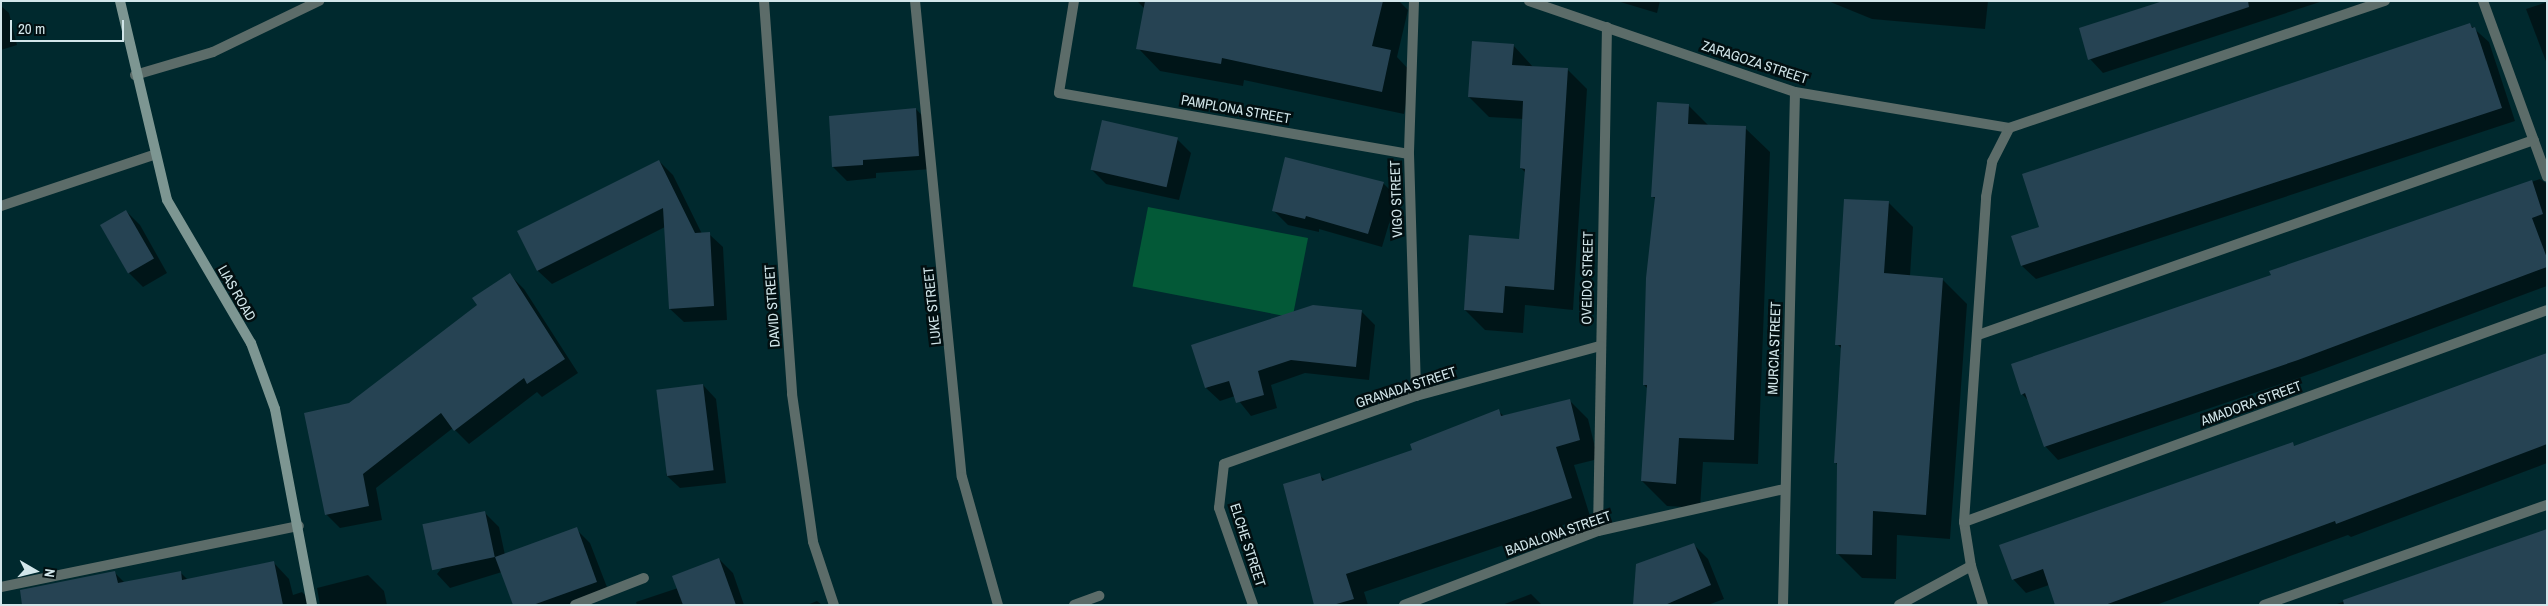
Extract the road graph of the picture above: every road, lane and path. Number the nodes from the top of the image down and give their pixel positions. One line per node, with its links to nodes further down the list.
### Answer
1 (120, 1): 11 (main road, LIAS ROAD)
2 (319, 1): 11 (street)
3 (764, 1): 35 (street, DAVID STREET)
4 (916, 1): 36 (street, LUKE STREET)
5 (1074, 1): 16 (street, PAMPLONA STREET)
6 (1414, 1): 16 (street, VIGO STREET)
7 (1529, 1): 10 (street, ZARAGOZA STREET)
8 (2385, 1): 13 (street)
9 (2483, 1): 14 (street)
10 (1607, 27): 12 (street, ZARAGOZA STREET); 21 (street, OVEIDO STREET)
11 (136, 75): 15 (main road, LIAS ROAD)
12 (1795, 92): 13 (street, ZARAGOZA STREET); 24 (street, MURCIA STREET)
13 (2009, 128): 20 (street)
14 (2534, 140): 17 (street); 20 (street)
15 (156, 154): 18 (street); 27 (main road, LIAS ROAD)
16 (1409, 154): 22 (street, VIGO STREET)
17 (2547, 177)
18 (1, 206)
19 (2547, 310): 26 (street, AMADORA STREET)
20 (1978, 335): 26 (street)
21 (1600, 346): 22 (street, GRANADA STREET); 28 (street, OVEIDO STREET)
22 (1416, 396): 23 (street, GRANADA STREET)
23 (1224, 464): 38 (street, ELCHE STREET)
24 (1784, 489): 28 (street, BADALONA STREET); 40 (street, MURCIA STREET)
25 (2547, 505): 43 (street)
26 (1964, 522): 29 (street)
27 (299, 526): 31 (street); 33 (main road, LIAS ROAD)
28 (1598, 530): 39 (street, BADALONA STREET)
29 (1971, 566): 41 (street); 42 (street)
30 (644, 578): 34 (street)
31 (1, 587)
32 (1099, 596): 37 (street)
33 (312, 605)
34 (575, 605)
35 (834, 605)
36 (998, 605)
37 (1074, 605)
38 (1253, 605)
39 (1404, 605)
40 (1784, 605)
41 (1899, 605)
42 (1983, 605)
43 (2264, 605)

